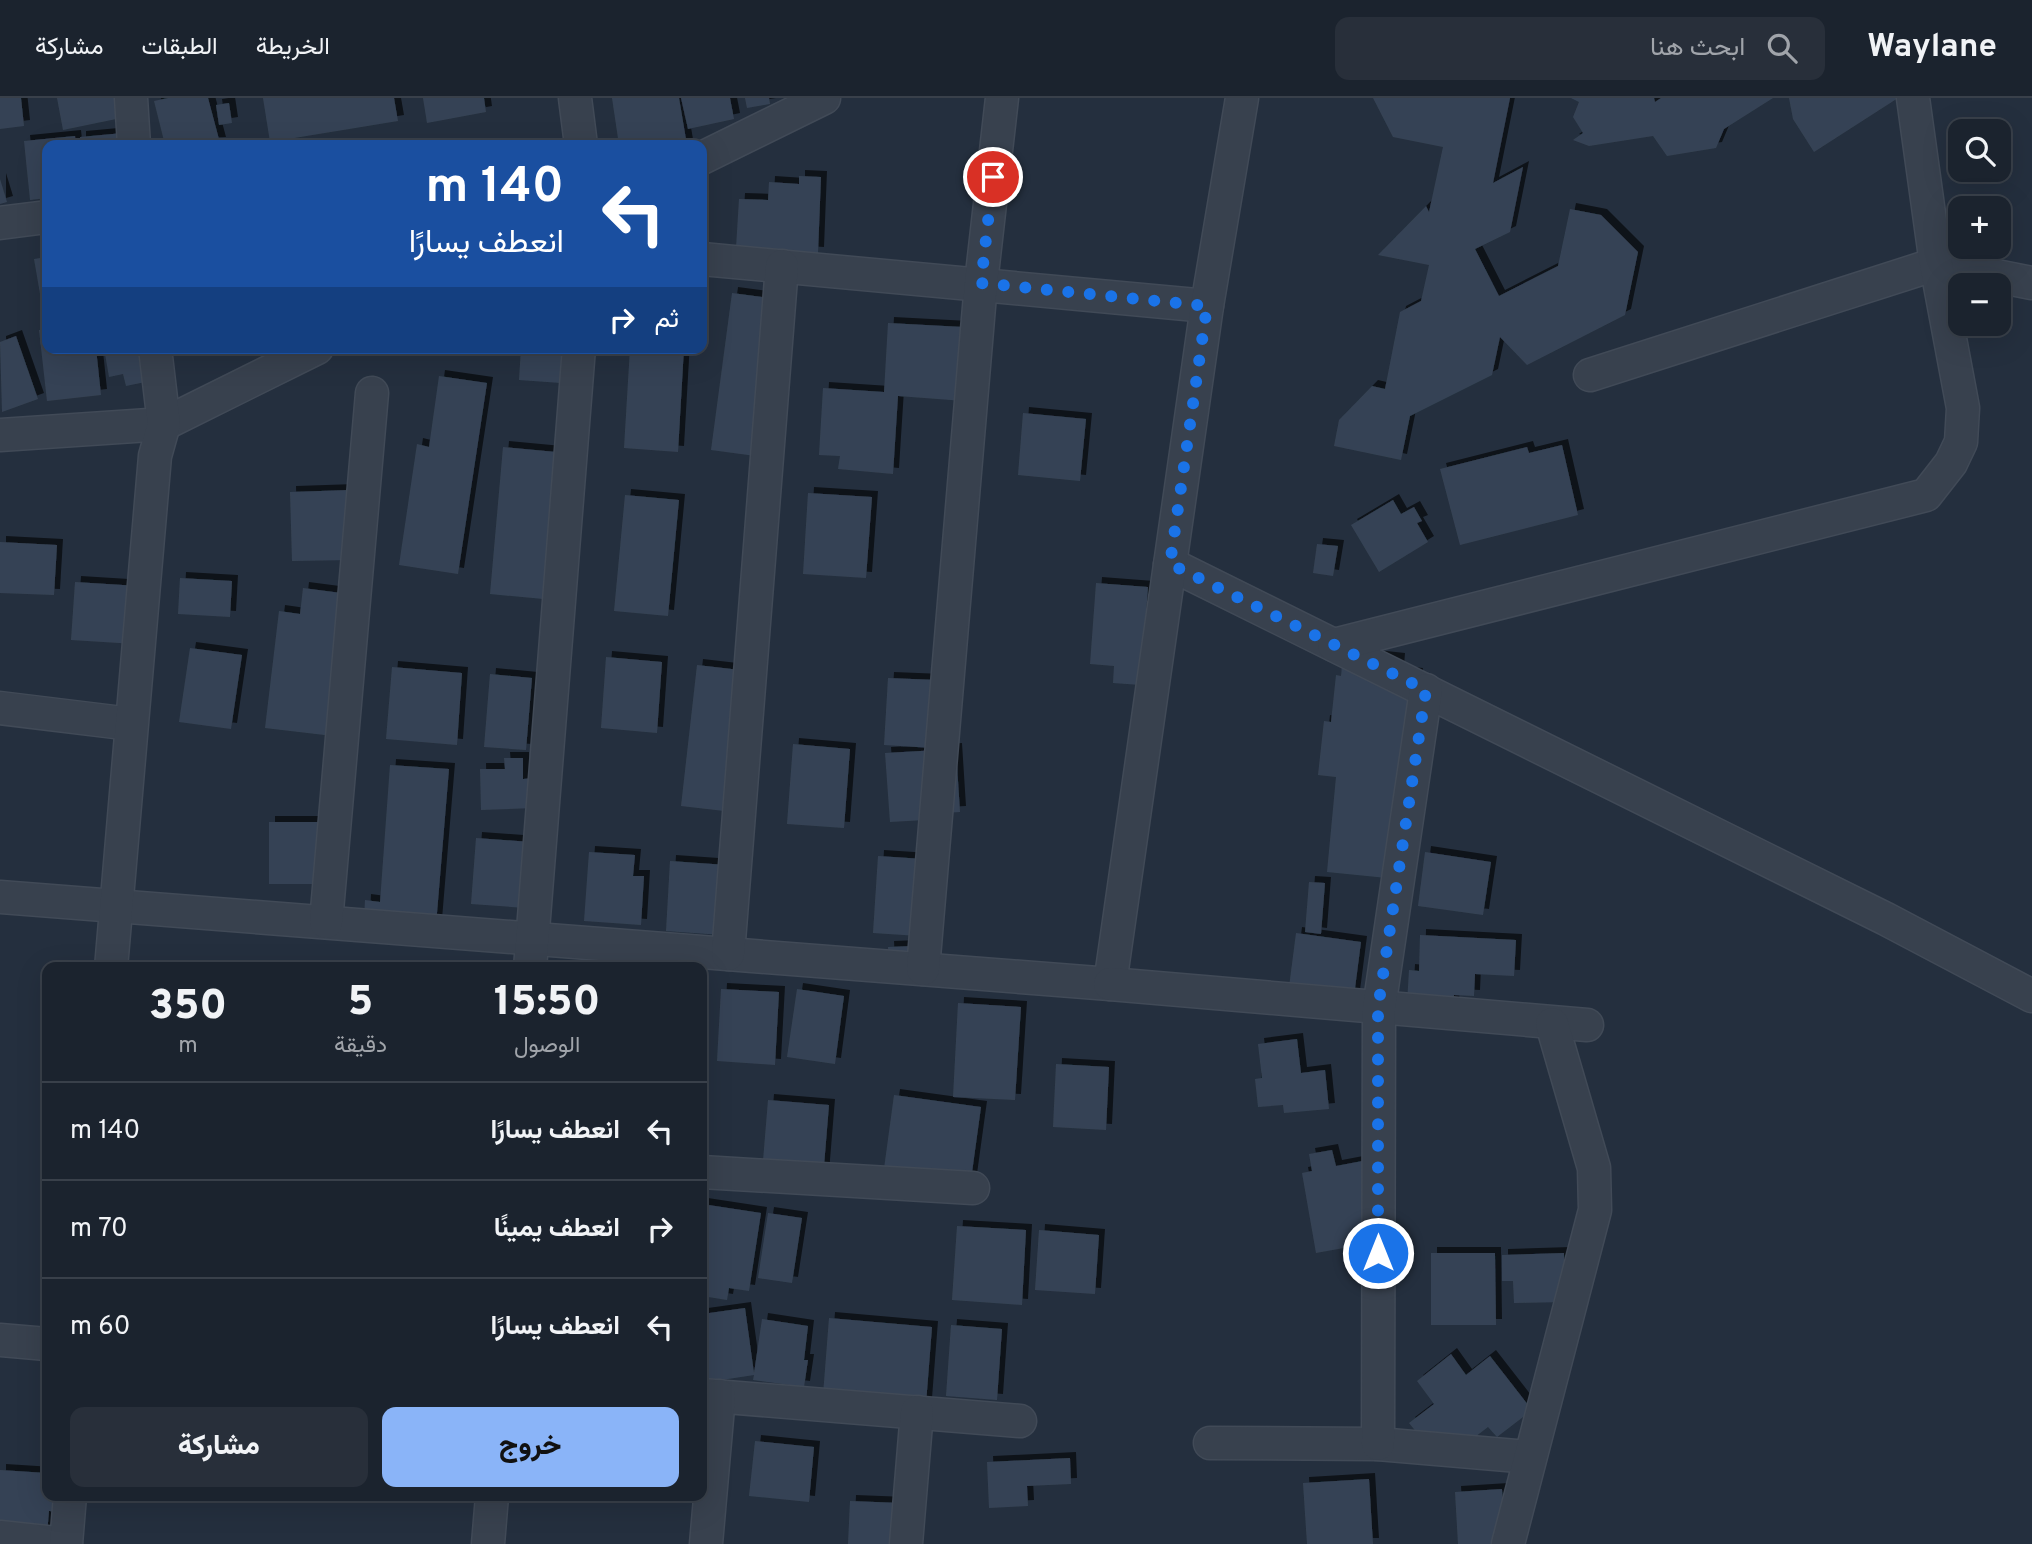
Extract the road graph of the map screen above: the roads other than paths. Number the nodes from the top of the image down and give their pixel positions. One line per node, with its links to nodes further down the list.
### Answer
1 (131, 98): 7 (street)
2 (575, 98): 8 (street)
3 (824, 98): 9 (street)
4 (1002, 98): 15 (street)
5 (1242, 98): 17 (street)
6 (1913, 98): 13 (street)
7 (134, 140)
8 (579, 140)
9 (707, 156)
10 (42, 218): 11 (street)
11 (0, 223)
12 (707, 259): 14 (street)
13 (1936, 264): 16 (street); 21 (street); 26 (street)
14 (782, 266): 15 (street); 34 (street)
15 (981, 283): 17 (street); 36 (street)
16 (2032, 283)
17 (1207, 306): 25 (street)
18 (156, 354): 23 (street)
19 (305, 354): 23 (street)
20 (579, 354): 33 (street)
21 (1590, 375)
22 (372, 393): 32 (street)
23 (164, 424): 24 (street); 29 (street)
24 (0, 435)
25 (1170, 564): 26 (street); 37 (street)
26 (1334, 645): 27 (street)
27 (1426, 690): 38 (street); 39 (street)
28 (0, 708): 29 (street)
29 (131, 724): 31 (street)
30 (0, 897): 31 (street)
31 (115, 906): 32 (street); 35 (street)
32 (326, 922): 33 (street)
33 (531, 953): 34 (street)
34 (728, 954): 36 (street)
35 (111, 962)
36 (923, 969): 37 (street)
37 (1110, 984): 39 (street)
38 (2032, 996)
39 (1378, 1008): 40 (street); 50 (street)
40 (1552, 1024): 41 (street); 51 (street)
41 (1587, 1025)
42 (707, 1172): 43 (street)
43 (973, 1188)
44 (0, 1340): 45 (street)
45 (42, 1344)
46 (710, 1396): 47 (street); 57 (street)
47 (917, 1412): 48 (street); 58 (street)
48 (1020, 1421)
49 (1210, 1443): 50 (street)
50 (1378, 1444): 51 (street)
51 (1529, 1457): 59 (street)
52 (70, 1501): 55 (street)
53 (492, 1501): 56 (street)
54 (0, 1537): 55 (street)
55 (66, 1544)
56 (488, 1544)
57 (706, 1544)
58 (906, 1544)
59 (1508, 1544)

